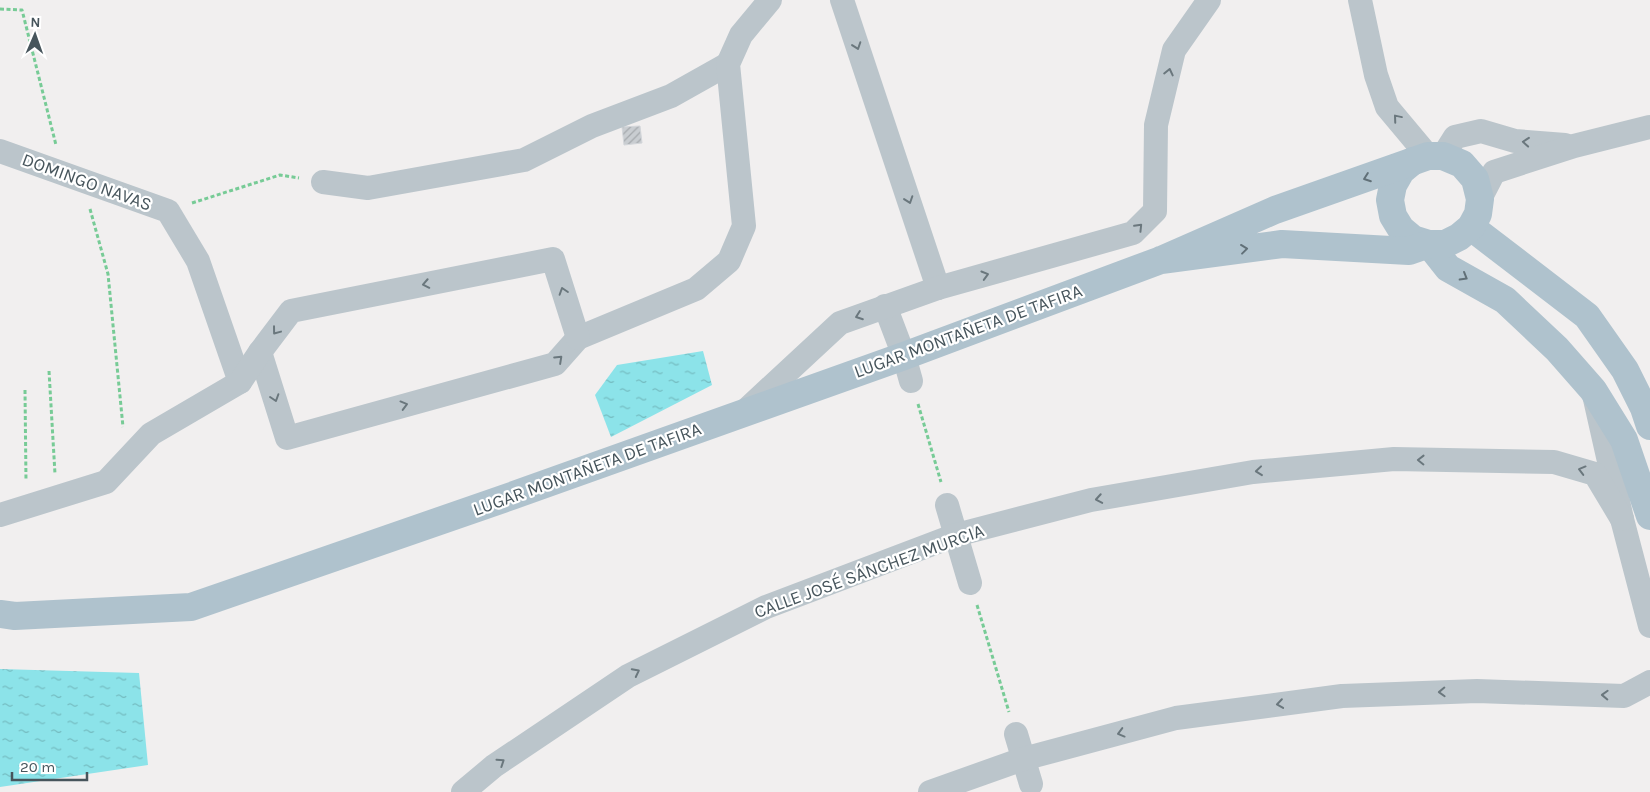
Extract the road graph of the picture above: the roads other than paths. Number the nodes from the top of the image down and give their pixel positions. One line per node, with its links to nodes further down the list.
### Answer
1 (770, 0): 5 (street)
2 (842, 0): 15 (street, one-way to 15)
3 (1209, 0): 15 (street, one-way to 3)
4 (1360, 0): 9 (street, one-way to 4)
5 (728, 64): 10 (street); 17 (street)
6 (1650, 128): 7 (street)
7 (1574, 146): 9 (street, one-way to 9); 11 (street)
8 (0, 151): 20 (street, DOMINGO NAVAS)
9 (1428, 157): 11 (main road); 13 (main road); 14 (main road, LUGAR MONTAÑETA DE TAFIRA, one-way to 14)
10 (323, 182)
11 (1480, 199): 12 (main road)
12 (1471, 227): 13 (main road, LUGAR MONTAÑETA DE TAFIRA); 23 (main road)
13 (1429, 244): 14 (main road, LUGAR MONTAÑETA DE TAFIRA, one-way to 13); 21 (main road, one-way to 21)
14 (1161, 260): 19 (main road, LUGAR MONTAÑETA DE TAFIRA)
15 (938, 288): 16 (street)
16 (885, 306): 19 (street); 22 (street, one-way to 22)
17 (578, 338): 18 (street, one-way to 18); 18 (street, one-way to 17)
18 (260, 352): 20 (street)
19 (907, 368): 22 (main road, LUGAR MONTAÑETA DE TAFIRA)
20 (240, 382): 25 (street)
21 (1593, 390): 26 (main road); 27 (street)
22 (744, 412): 30 (main road, LUGAR MONTAÑETA DE TAFIRA)
23 (1648, 414)
24 (947, 504): 28 (street)
25 (0, 515)
26 (1650, 516)
27 (1622, 519): 28 (street, CALLE JOSÉ SÁNCHEZ MURCIA, one-way to 28); 31 (street)
28 (956, 535): 29 (street); 36 (street, CALLE JOSÉ SÁNCHEZ MURCIA, one-way to 28)
29 (970, 583)
30 (0, 614)
31 (1650, 626)
32 (1650, 682): 34 (street, one-way to 34)
33 (1016, 734): 34 (street)
34 (1024, 760): 35 (street); 37 (street)
35 (1031, 784)
36 (463, 792)
37 (930, 792)

